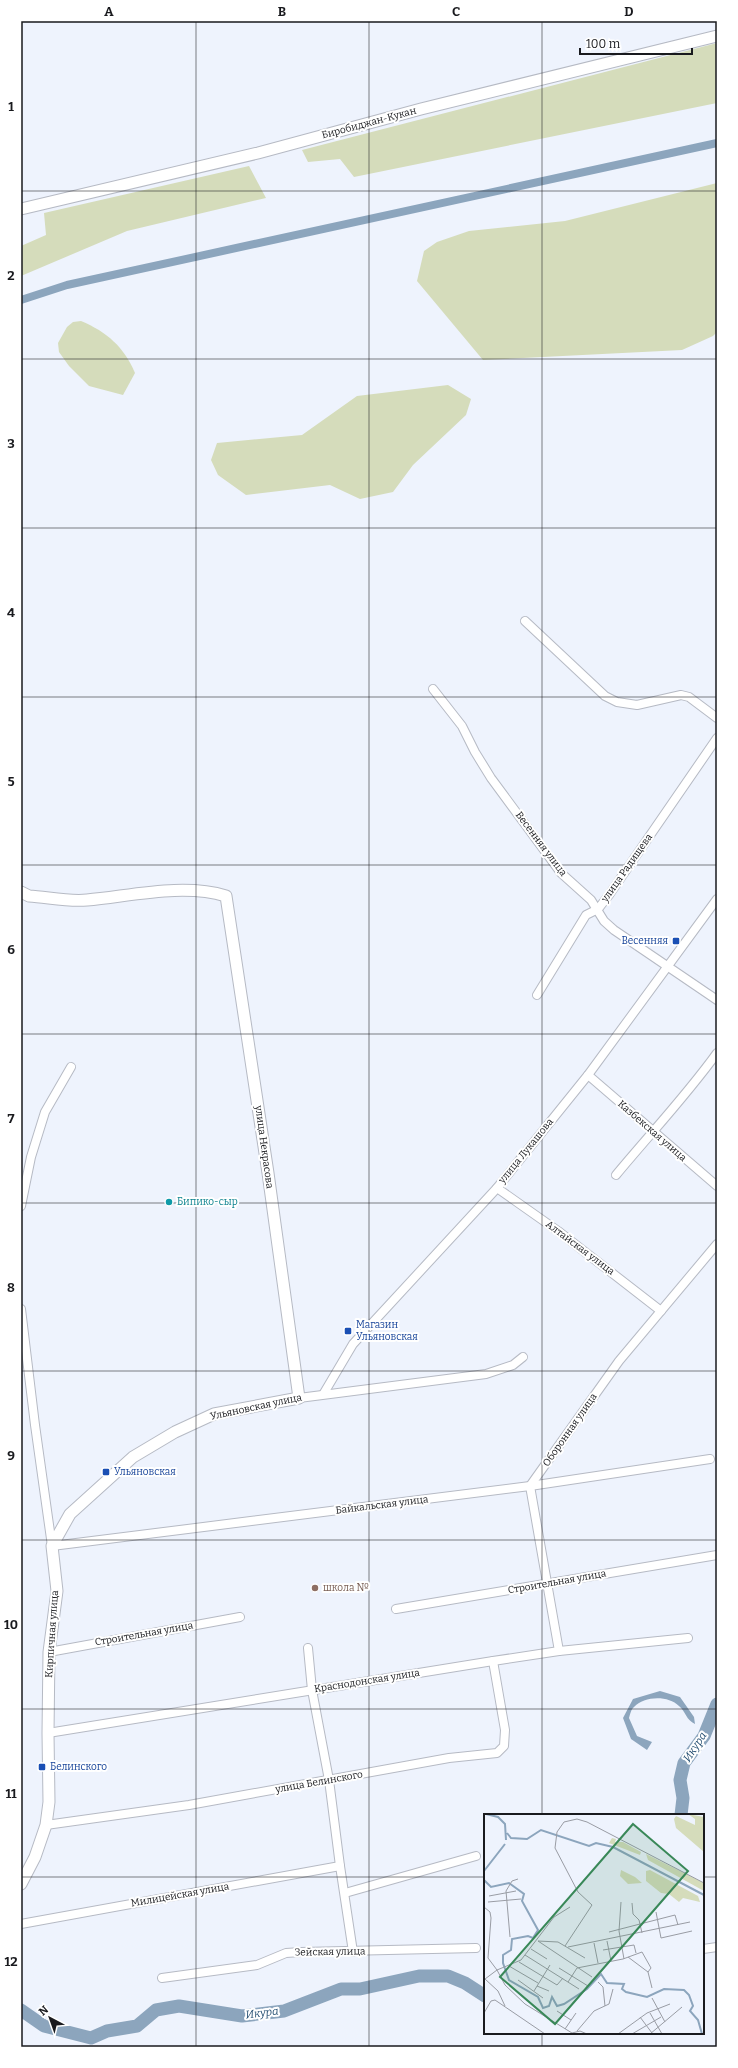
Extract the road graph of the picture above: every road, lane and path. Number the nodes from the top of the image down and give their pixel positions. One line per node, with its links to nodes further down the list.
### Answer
1 (717, 36): 2 (street, Биробиджан-Кукан)
2 (21, 209)
3 (525, 621): 5 (street)
4 (433, 689): 9 (street, Весенняя улица)
5 (717, 718)
6 (717, 738): 9 (street, улица Радищева)
7 (21, 892): 26 (street, улица Некрасова)
8 (717, 899): 10 (street, улица Лукашова)
9 (598, 909): 10 (street, Весенняя улица); 11 (street, улица Радищева)
10 (667, 967): 12 (street, Весенняя улица); 15 (street, улица Лукашова)
11 (537, 995)
12 (717, 1000)
13 (717, 1053): 16 (street)
14 (71, 1067): 20 (street)
15 (588, 1075): 16 (street, Казбекская улица); 19 (street, улица Лукашова)
16 (653, 1131): 17 (street); 18 (street, Казбекская улица)
17 (616, 1176)
18 (717, 1186)
19 (497, 1188): 23 (street, Алтайская улица); 25 (street, улица Лукашова)
20 (21, 1206)
21 (717, 1244): 23 (street, Оборонная улица)
22 (21, 1309): 29 (street, Кирпичная улица)
23 (661, 1311): 28 (street, Оборонная улица)
24 (523, 1357): 25 (street, Ульяновская улица)
25 (324, 1393): 26 (street, Ульяновская улица)
26 (300, 1398): 29 (street, Ульяновская улица)
27 (710, 1460): 28 (street, Байкальская улица)
28 (530, 1486): 29 (street, Байкальская улица); 31 (street)
29 (52, 1546): 37 (street, Кирпичная улица)
30 (717, 1555): 31 (street, Строительная улица)
31 (547, 1584): 32 (street, Строительная улица); 36 (street)
32 (396, 1609)
33 (240, 1617): 37 (street, Строительная улица)
34 (688, 1638): 36 (street, Краснодонская улица)
35 (308, 1648): 39 (street)
36 (559, 1651): 38 (street, Краснодонская улица)
37 (49, 1652): 40 (street, Кирпичная улица)
38 (493, 1661): 39 (street, Краснодонская улица); 41 (street, улица Белинского)
39 (312, 1690): 40 (street, Краснодонская улица); 41 (street)
40 (48, 1733): 42 (street, Кирпичная улица)
41 (329, 1780): 42 (street, улица Белинского); 44 (street)
42 (46, 1825): 45 (street, Кирпичная улица)
43 (476, 1856): 46 (street)
44 (340, 1866): 46 (street); 47 (street, Милицейская улица)
45 (21, 1884)
46 (345, 1893): 51 (street)
47 (21, 1924)
48 (717, 1947): 50 (street)
49 (476, 1948): 51 (street, Зейская улица)
50 (704, 1950)
51 (353, 1952): 52 (street, Зейская улица)
52 (162, 1978)

